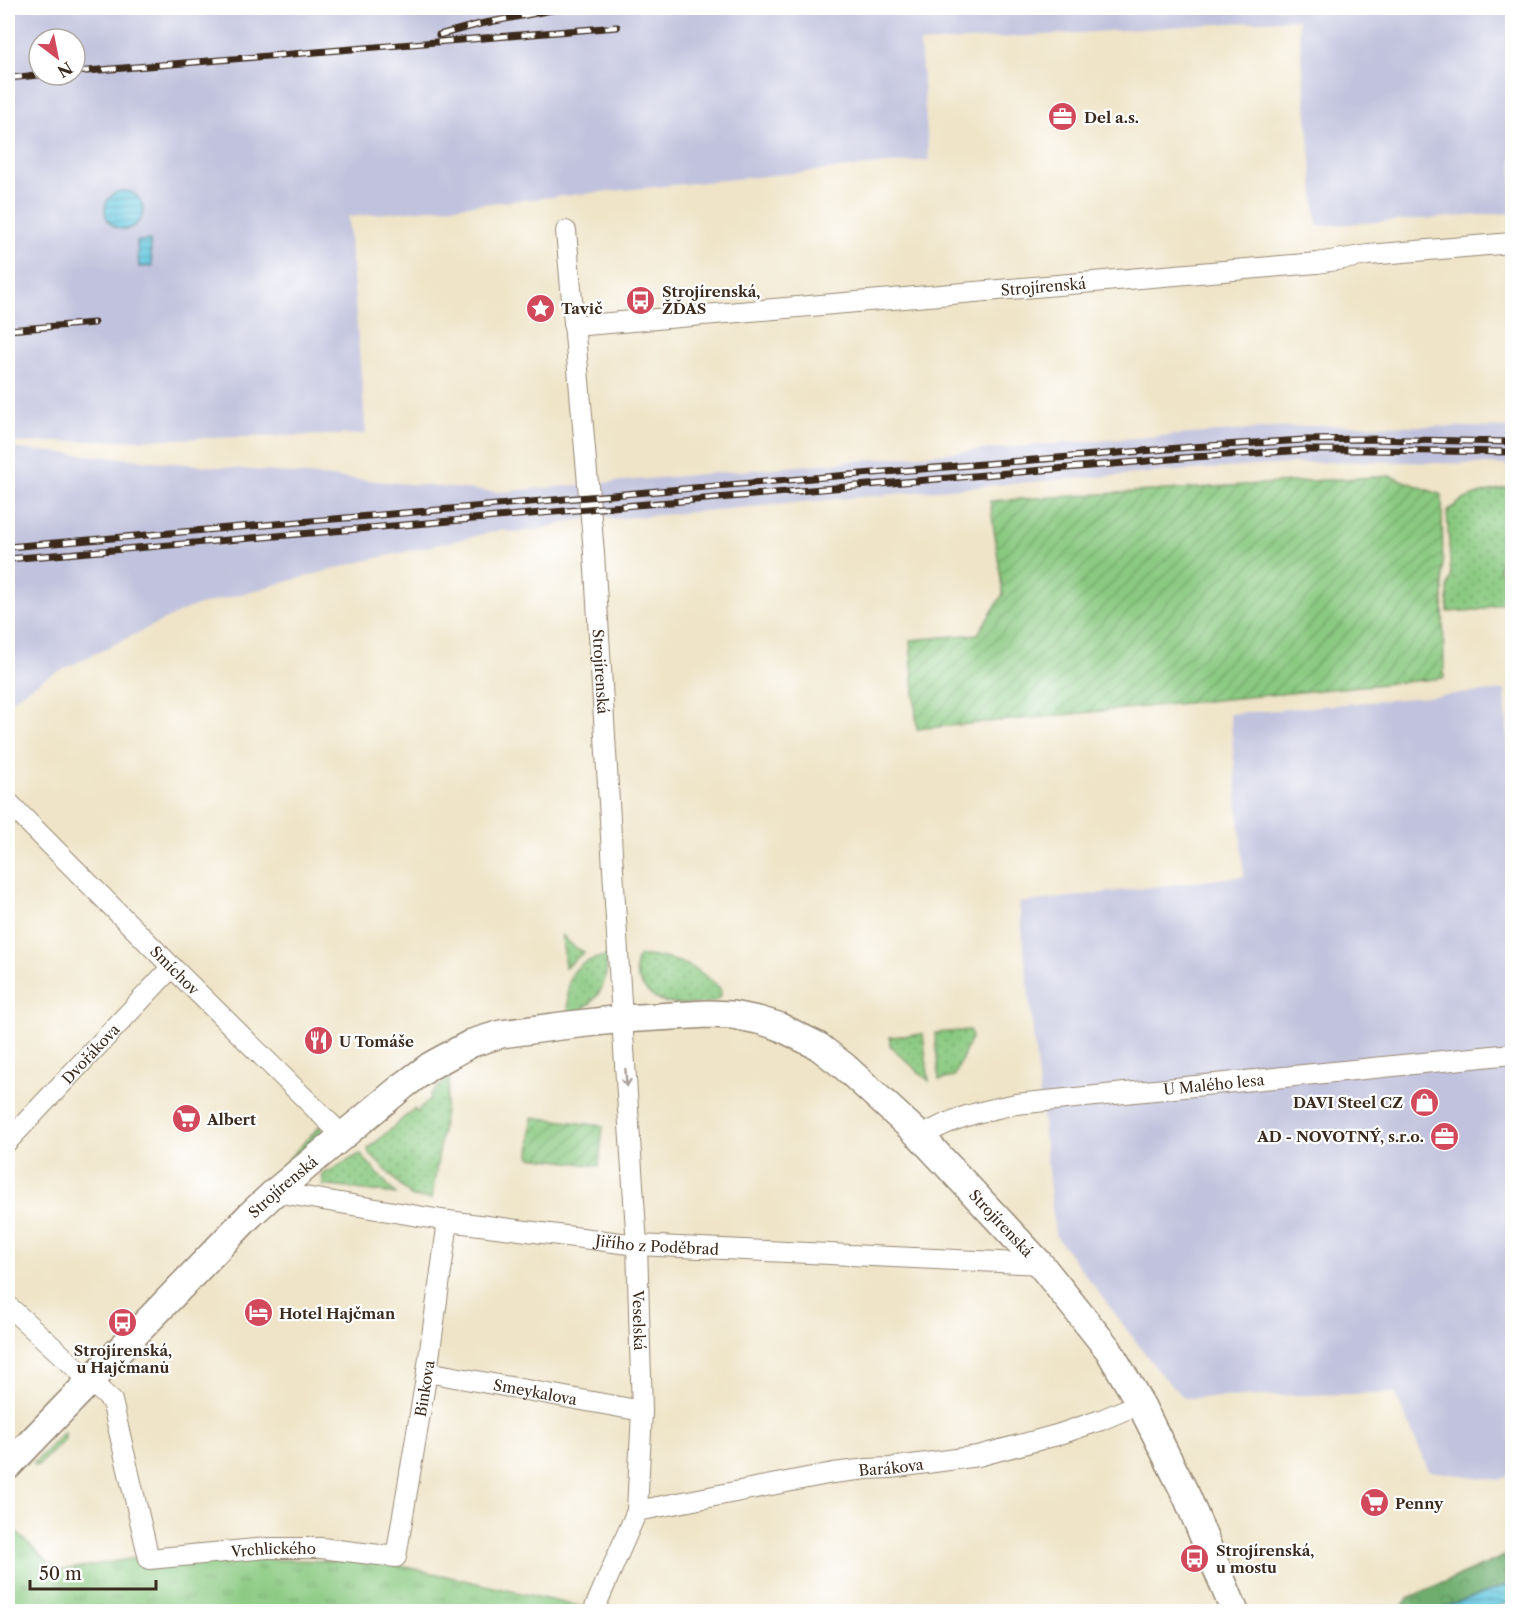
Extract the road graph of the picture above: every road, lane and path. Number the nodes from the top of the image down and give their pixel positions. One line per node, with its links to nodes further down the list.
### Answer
1 (566, 231): 3 (street, Strojírenská)
2 (1512, 243): 3 (street, Strojírenská)
3 (574, 326): 6 (street, Strojírenská)
4 (8, 802): 5 (street, Smíchov)
5 (172, 967): 8 (street, Smíchov); 10 (street, Dvořákova)
6 (622, 1019): 8 (street, Strojírenská); 9 (street, Strojírenská); 13 (street, Veselská, one-way to 13)
7 (1512, 1054): 9 (street, U Malého lesa)
8 (343, 1136): 11 (street, Strojírenská)
9 (921, 1137): 14 (street, Strojírenská)
10 (8, 1141)
11 (275, 1192): 12 (street, Jiřího z Poděbrad); 17 (street, Strojírenská)
12 (448, 1221): 13 (street, Jiřího z Poděbrad); 16 (street, Binkova)
13 (638, 1245): 14 (street, Jiřího z Poděbrad); 19 (street, Veselská)
14 (1040, 1264): 18 (street, Strojírenská)
15 (8, 1306): 17 (street)
16 (427, 1372): 19 (street, Smeykalova); 22 (street, Binkova)
17 (89, 1381): 20 (street, Strojírenská); 22 (street, Vrchlického)
18 (1141, 1405): 21 (street, Barákova); 24 (street, Strojírenská)
19 (642, 1411): 21 (street, Veselská)
20 (8, 1466)
21 (637, 1511): 23 (street, Veselská)
22 (396, 1557)
23 (593, 1611)
24 (1235, 1611)

